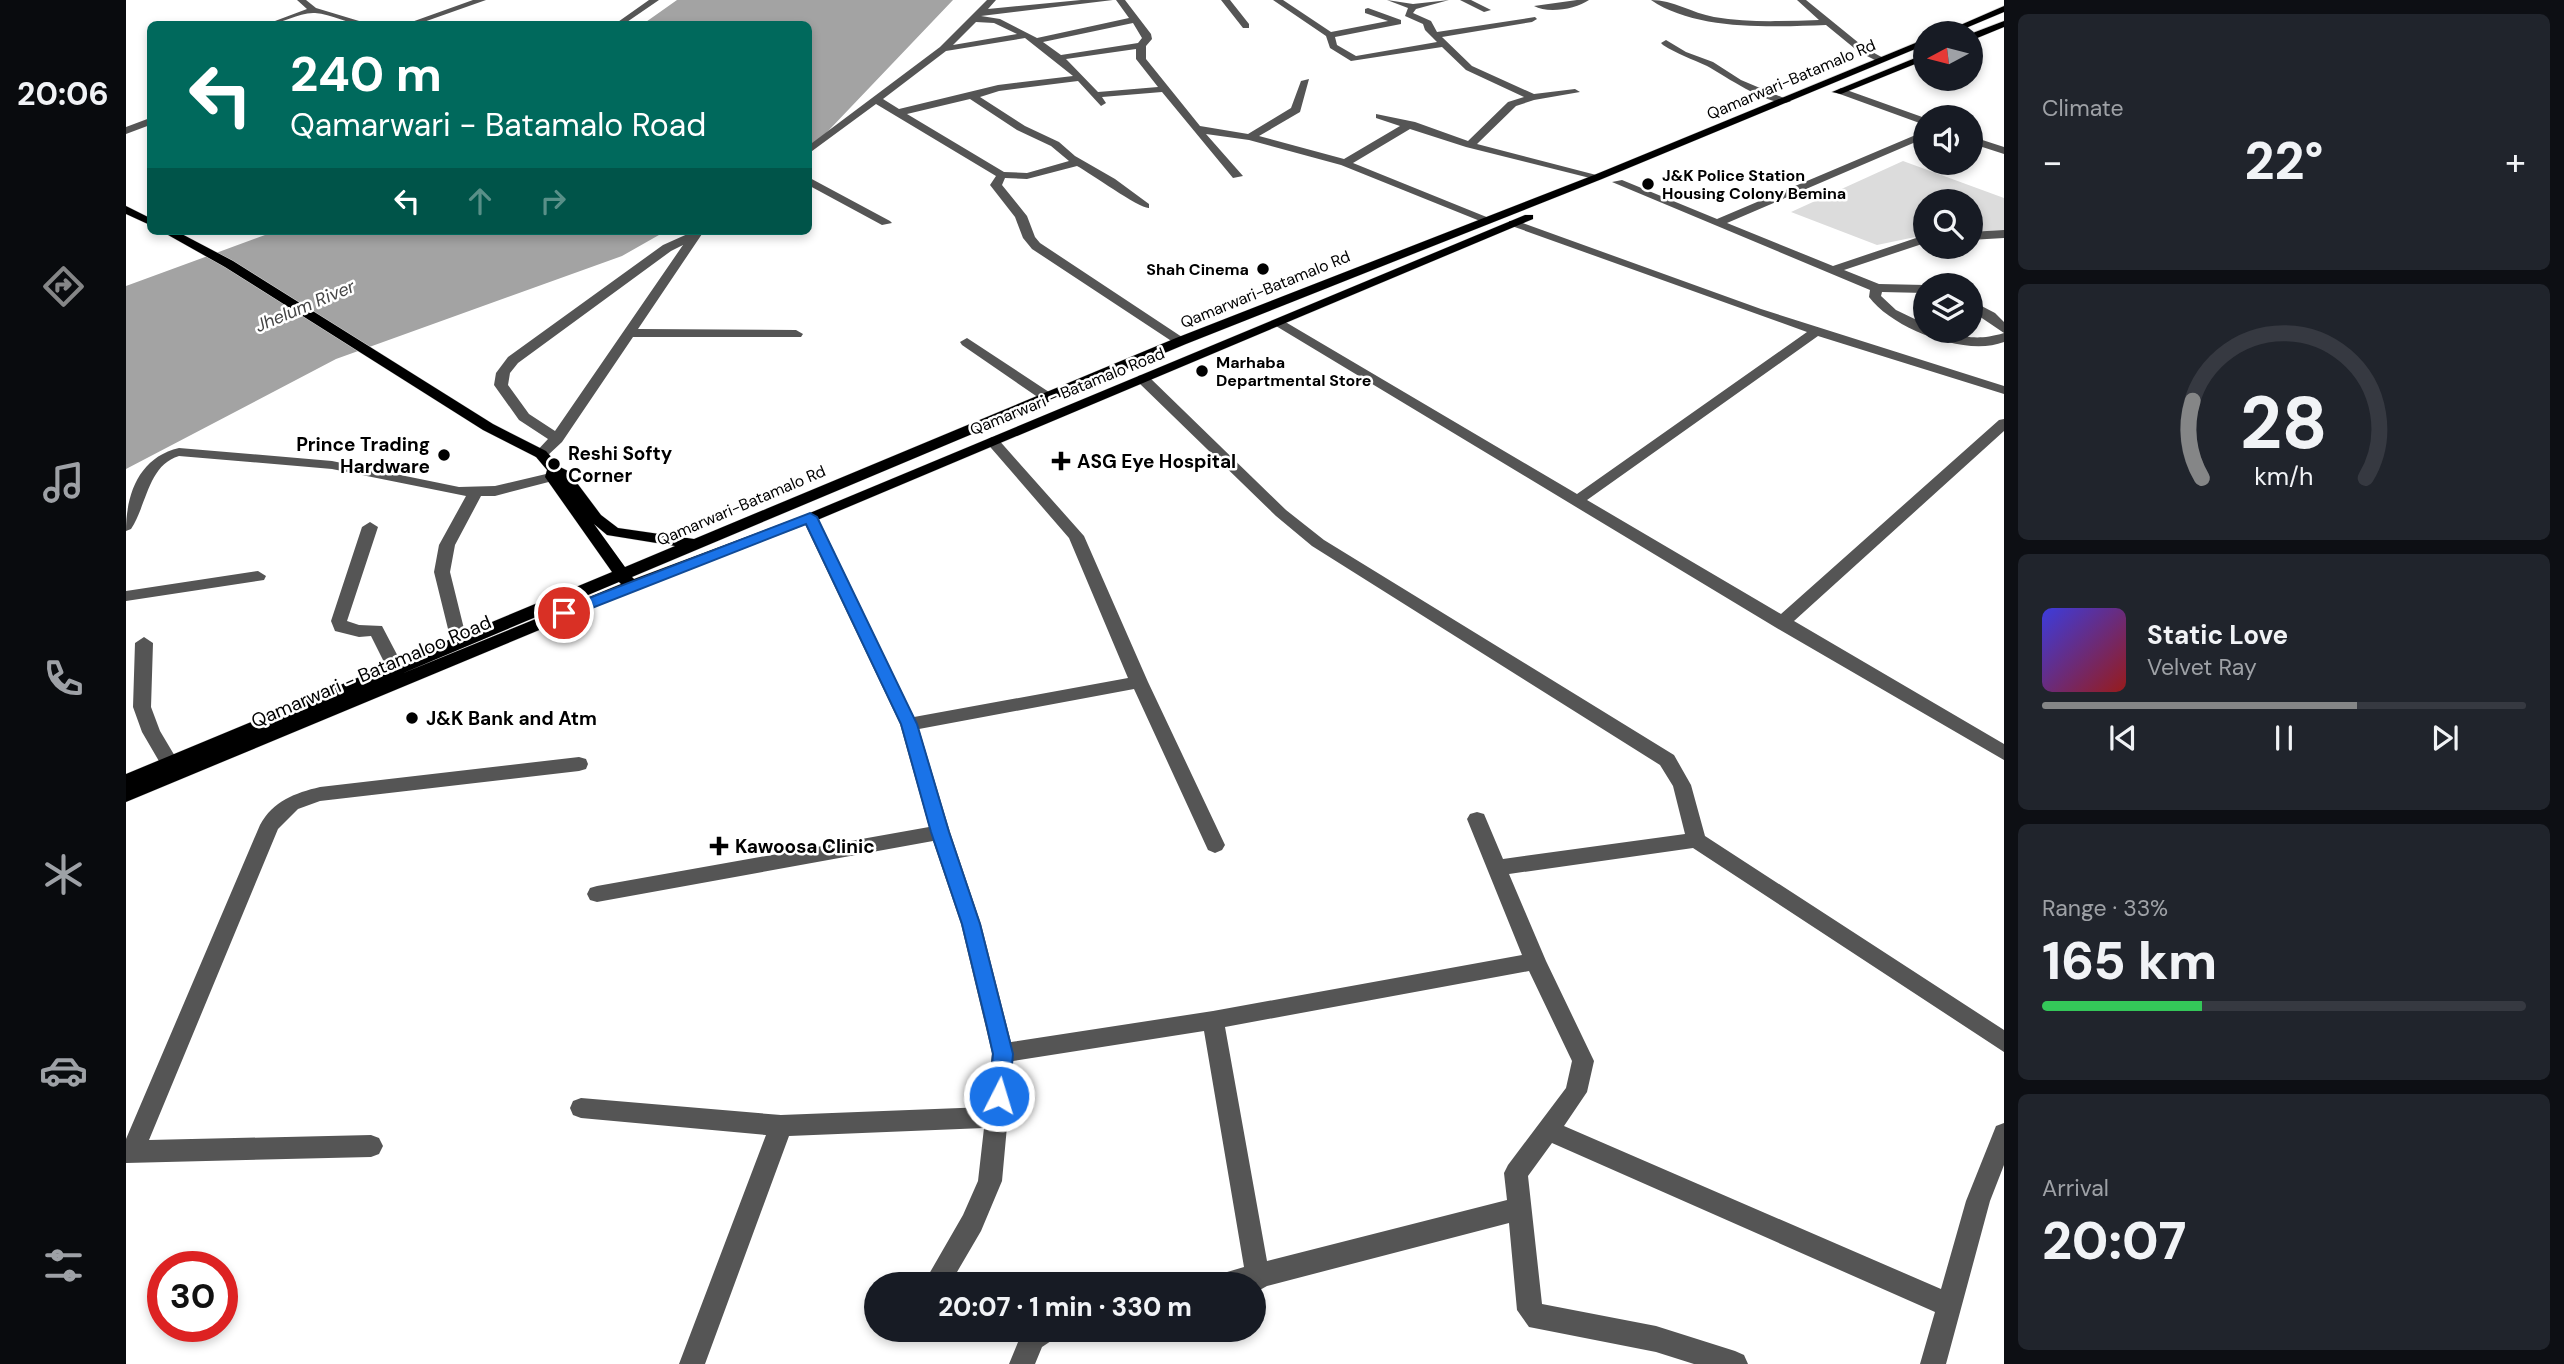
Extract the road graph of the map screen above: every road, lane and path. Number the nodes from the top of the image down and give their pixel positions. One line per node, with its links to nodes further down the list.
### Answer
1 (301, 0): 19 (street)
2 (482, 0): 26 (street)
3 (655, 0): 27 (street)
4 (992, 0): 21 (street)
5 (1109, 0): 21 (street)
6 (1120, 0): 23 (street)
7 (1225, 0): 32 (street)
8 (1278, 0): 36 (street)
9 (1391, 0): 16 (street)
10 (1445, 0): 16 (street)
11 (1464, 0): 17 (street)
12 (1586, 0): 15 (street)
13 (1655, 0): 30 (street)
14 (1801, 0): 30 (street)
15 (1538, 6)
16 (1413, 7): 33 (street)
17 (1487, 9)
18 (2004, 9): 28 (main road)
19 (313, 10): 24 (street); 25 (street)
20 (1368, 11): 29 (street)
21 (977, 15): 35 (street); 42 (street)
22 (1532, 19): 33 (street)
23 (1135, 20): 37 (street); 40 (street)
24 (280, 21)
25 (353, 21)
26 (420, 21)
27 (624, 21)
28 (1976, 21)
29 (1398, 22): 33 (street); 36 (street)
30 (1831, 22): 44 (street)
31 (2004, 24): 34 (main road)
32 (1246, 26)
33 (1432, 32): 39 (street)
34 (1983, 33)
35 (1025, 35): 37 (street); 42 (street)
36 (1330, 35): 39 (street)
37 (1034, 41): 43 (street)
38 (1666, 43): 55 (street)
39 (1444, 44): 53 (street)
40 (1141, 45): 43 (street); 48 (street)
41 (1913, 47): 44 (main road, Qamarwari-Batamalo Rd)
42 (943, 49): 54 (street)
43 (1057, 58): 46 (street)
44 (1882, 60): 55 (main road, Qamarwari-Batamalo Rd)
45 (1913, 62): 49 (main road, Qamarwari-Batamalo Rd)
46 (1078, 78): 48 (street); 51 (street)
47 (1306, 81): 63 (street)
48 (1164, 89): 61 (street)
49 (1840, 91): 52 (main road, Qamarwari-Batamalo Rd); 58 (street)
50 (1575, 92): 53 (street)
51 (971, 96): 56 (street); 69 (street)
52 (1828, 96)
53 (1533, 97): 66 (street)
54 (878, 101): 56 (street); 67 (street)
55 (1786, 101): 73 (main road, Qamarwari-Batamalo Rd)
56 (896, 113): 71 (street)
57 (1380, 116): 60 (street)
58 (1913, 118)
59 (147, 122): 62 (street)
60 (1411, 124): 66 (street); 70 (street)
61 (1197, 130): 63 (street); 72 (street)
62 (126, 131)
63 (1250, 136): 70 (street)
64 (1913, 139): 81 (street)
65 (1983, 144): 68 (street)
66 (1470, 145): 73 (street)
67 (812, 149)
68 (2004, 151)
69 (1077, 162): 71 (street); 77 (street)
70 (1345, 163): 80 (street)
71 (1002, 175): 101 (street)
72 (1237, 176)
73 (1598, 177): 80 (main road, Qamarwari-Batamalo Rd)
74 (1630, 177): 76 (main road)
75 (812, 182): 82 (street)
76 (1618, 182): 81 (street); 83 (main road)
77 (1145, 206)
78 (126, 209): 79 (main road)
79 (147, 220)
80 (1485, 220): 101 (main road, Qamarwari-Batamalo Rd)
81 (1719, 222): 90 (street)
82 (886, 223)
83 (1513, 223): 94 (main road, Qamarwari - Batamalo Road); 97 (street)
84 (2004, 234): 88 (street)
85 (175, 235): 110 (main road)
86 (693, 235): 108 (street)
87 (696, 235): 98 (street)
88 (1983, 235)
89 (1913, 243): 90 (street)
90 (1833, 270): 91 (street)
91 (1877, 288): 92 (street); 95 (street)
92 (1913, 289)
93 (1983, 312): 96 (street)
94 (1278, 323): 104 (main road, Qamarwari - Batamalo Road); 113 (street)
95 (1913, 324)
96 (2004, 329)
97 (1814, 332): 105 (street); 113 (street)
98 (628, 333): 99 (street); 108 (street)
99 (796, 334)
100 (2004, 337): 103 (street)
101 (1181, 341): 106 (main road, Qamarwari-Batamalo Rd)
102 (967, 342): 106 (street)
103 (1983, 343)
104 (1143, 379): 109 (main road, Qamarwari - Batamalo Road); 134 (street)
105 (2004, 390)
106 (1047, 397): 117 (main road, Qamarwari-Batamalo Rd)
107 (2004, 424): 121 (street)
108 (557, 439): 110 (street)
109 (992, 441): 114 (main road, Qamarwari - Batamalo Road); 125 (street)
110 (541, 454): 111 (main road)
111 (557, 473): 112 (street); 117 (main road); 119 (main road)
112 (476, 492): 115 (street); 122 (street)
113 (1576, 501): 121 (street)
114 (810, 517): 119 (main road, Qamarwari - Batamalo Road); 126 (street)
115 (126, 526)
116 (370, 527): 124 (street)
117 (696, 543): 119 (main road, Qamarwari-Batamalo Rd)
118 (258, 576): 120 (street)
119 (626, 580): 122 (main road, Qamarwari - Batamaloo Road); 131 (main road, Qamarwari - Batamaloo Road)
120 (126, 596)
121 (1781, 623): 127 (street)
122 (459, 641): 124 (main road, Qamarwari - Batamaloo Road)
123 (144, 643): 128 (street)
124 (395, 668): 128 (main road, Qamarwari - Batamaloo Road)
125 (1139, 682): 126 (street); 135 (street)
126 (909, 724): 133 (street)
127 (2004, 753)
128 (170, 763): 130 (main road, Qamarwari - Batamaloo Road)
129 (579, 764): 148 (street)
130 (126, 782)
131 (126, 795)
132 (1477, 819): 136 (street)
133 (940, 832): 137 (street); 141 (street)
134 (1696, 840): 136 (street); 140 (street)
135 (1215, 845)
136 (1497, 868): 138 (street)
137 (597, 894)
138 (1535, 961): 139 (street); 145 (street)
139 (1213, 1020): 141 (street); 151 (street)
140 (2004, 1042)
141 (1003, 1054): 143 (street)
142 (582, 1108): 144 (street)
143 (997, 1117): 144 (street); 150 (street)
144 (781, 1126): 155 (street)
145 (1549, 1130): 149 (street); 153 (street)
146 (2004, 1134): 153 (street)
147 (370, 1146): 148 (street)
148 (129, 1152)
149 (1521, 1208): 152 (street); 157 (street)
150 (943, 1272)
151 (1257, 1272)
152 (1266, 1276)
153 (1949, 1305): 158 (street)
154 (1031, 1342): 156 (street)
155 (692, 1364)
156 (1021, 1364)
157 (1735, 1364)
158 (1933, 1364)

